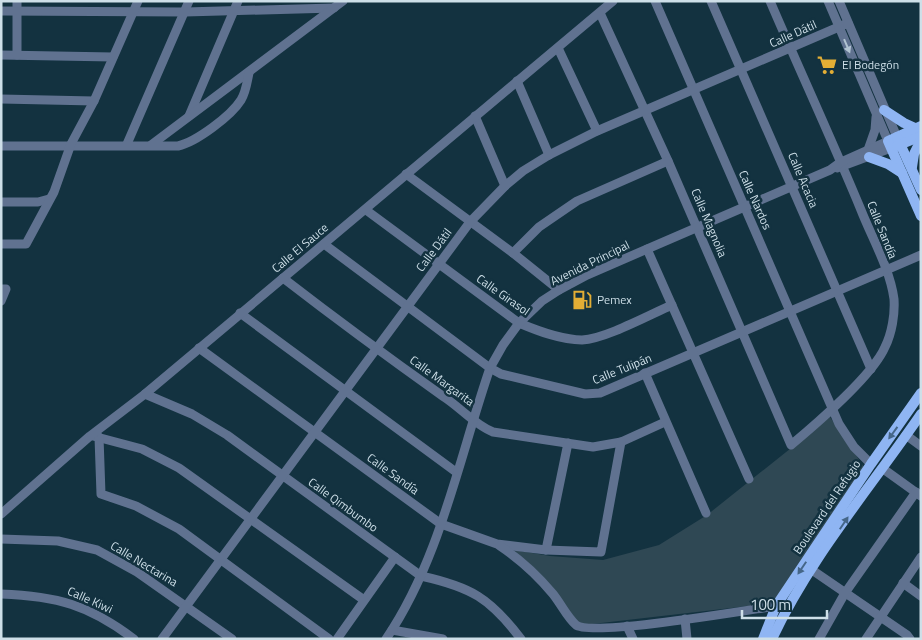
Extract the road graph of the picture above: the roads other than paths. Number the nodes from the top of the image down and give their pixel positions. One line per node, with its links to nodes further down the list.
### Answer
1 (138, 1): 16 (street)
2 (189, 1): 17 (street)
3 (238, 1): 15 (street)
4 (343, 1): 13 (street)
5 (613, 1): 18 (street, Calle El Sauce)
6 (655, 1): 29 (street, Calle Nardos)
7 (711, 1): 26 (street, Calle Acacia)
8 (770, 1): 22 (street, Calle Sandía)
9 (828, 1): 20 (street)
10 (839, 1): 19 (street)
11 (17, 6): 14 (street); 16 (street); 24 (street)
12 (289, 6): 13 (street); 15 (street)
13 (334, 8): 27 (street)
14 (1, 11)
15 (234, 11): 17 (street); 34 (street)
16 (133, 12): 17 (street); 25 (street)
17 (185, 12): 41 (street)
18 (600, 13): 21 (street, Calle El Sauce); 32 (street, Calle Magnolia)
19 (848, 23): 20 (street, Calle Dátil); 33 (street)
20 (839, 28): 22 (street, Calle Dátil); 33 (street, one-way to 33)
21 (558, 48): 28 (street, Calle El Sauce); 37 (street)
22 (790, 50): 26 (street, Calle Dátil); 47 (street, Calle Sandía)
23 (1, 55): 24 (street)
24 (17, 55): 25 (street)
25 (114, 57): 31 (street)
26 (742, 70): 29 (street, Calle Dátil); 52 (street, Calle Acacia)
27 (249, 73): 34 (street); 42 (street)
28 (517, 81): 35 (street, Calle El Sauce); 45 (street)
29 (694, 91): 32 (street, Calle Dátil); 56 (street, Calle Nardos)
30 (1, 99): 31 (street)
31 (94, 101): 40 (street)
32 (646, 112): 37 (street, Calle Dátil); 46 (street, Calle Magnolia)
33 (880, 112): 36 (main road); 39 (street); 44 (street)
34 (189, 116): 42 (street)
35 (475, 116): 49 (street, Calle El Sauce); 51 (street)
36 (919, 130): 39 (main road, Avenida Principal)
37 (597, 131): 45 (street, Calle Dátil)
38 (921, 140): 48 (main road)
39 (894, 142): 44 (street, Avenida Principal); 48 (main road); 50 (main road)
40 (71, 144): 41 (street); 43 (street); 54 (street)
41 (127, 144): 42 (street)
42 (151, 145)
43 (1, 146)
44 (868, 154): 47 (street, Avenida Principal); 50 (main road)
45 (549, 155): 51 (street, Calle Dátil)
46 (668, 161): 60 (street, Calle Magnolia); 64 (street)
47 (842, 165): 52 (street, Avenida Principal); 67 (street, Calle Sandía)
48 (912, 168): 53 (main road)
49 (406, 174): 57 (street, Calle El Sauce); 59 (street)
50 (902, 174): 58 (main road)
51 (505, 186): 59 (street, Calle Dátil)
52 (792, 186): 56 (street, Avenida Principal); 70 (street, Calle Acacia)
53 (921, 190)
54 (49, 199): 55 (street); 61 (street)
55 (1, 202)
56 (745, 207): 60 (street, Avenida Principal); 75 (street, Calle Nardos)
57 (366, 210): 62 (street, Calle El Sauce); 66 (street, Calle Girasol)
58 (921, 216)
59 (470, 222): 64 (street); 66 (street, Calle Dátil)
60 (697, 227): 63 (street, Avenida Principal); 78 (street, Calle Magnolia)
61 (1, 244)
62 (324, 244): 68 (street, Calle El Sauce); 74 (street, Calle Tulipán)
63 (646, 249): 71 (street, Avenida Principal); 73 (street)
64 (514, 253): 71 (street)
65 (921, 255): 67 (street, Calle Tulipán)
66 (439, 264): 74 (street, Calle Dátil); 77 (street, Calle Girasol)
67 (885, 269): 70 (street, Calle Tulipán); 83 (street, Calle Sandía)
68 (283, 278): 76 (street, Calle El Sauce); 80 (street, Calle Margarita)
69 (4, 289): 72 (street)
70 (837, 289): 75 (street, Calle Tulipán); 83 (street, Calle Acacia)
71 (559, 290): 77 (street, Avenida Principal)
72 (1, 300)
73 (672, 305): 77 (street, Calle Girasol); 81 (street)
74 (407, 308): 80 (street, Calle Dátil); 82 (street, Calle Tulipán)
75 (789, 310): 78 (street, Calle Tulipán); 88 (street, Calle Nardos)
76 (240, 312): 79 (street, Calle El Sauce); 85 (street)
77 (519, 323): 82 (street, Avenida Principal)
78 (742, 332): 81 (street, Calle Tulipán); 97 (street, Calle Magnolia)
79 (198, 348): 87 (street, Calle El Sauce); 92 (street, Calle Sandía)
80 (376, 349): 85 (street, Calle Dátil); 90 (street, Calle Margarita)
81 (693, 353): 84 (street, Calle Tulipán); 103 (street)
82 (490, 368): 84 (street, Calle Tulipán); 90 (street, Avenida Principal)
83 (871, 368): 88 (street, Calle Sandía)
84 (644, 373): 91 (street)
85 (344, 391): 92 (street, Calle Dátil); 101 (street)
86 (921, 393): 99 (main road, Boulevard del Refugio, one-way to 99)
87 (145, 394): 94 (street, Calle El Sauce); 102 (street, Calle Qimbumbo)
88 (832, 408): 97 (street, Calle Sandía); 99 (street, Calle Nardos)
89 (921, 414): 93 (main road)
90 (473, 419): 96 (street, Calle Margarita); 101 (street, Avenida Principal)
91 (665, 422): 95 (street, Calle Margarita); 105 (street)
92 (314, 432): 102 (street, Calle Dátil); 108 (street, Calle Sandía)
93 (906, 436): 98 (street); 100 (main road)
94 (94, 437): 106 (street, Calle El Sauce); 107 (street); 114 (street)
95 (621, 442): 96 (street, Calle Margarita); 111 (street, Calle Sandía)
96 (568, 443): 111 (street)
97 (791, 445)
98 (921, 446)
99 (871, 464): 123 (main road, Boulevard del Refugio, one-way to 123)
100 (882, 468): 104 (street); 115 (main road, one-way to 100)
101 (456, 472): 108 (street, Avenida Principal)
102 (281, 475): 107 (street, Calle Dátil); 112 (street, Calle Qimbumbo)
103 (749, 479)
104 (918, 494): 118 (street)
105 (706, 513)
106 (1, 514)
107 (251, 517): 114 (street, Calle Dátil); 121 (street)
108 (441, 524): 110 (street, Calle Sandía); 116 (street, Avenida Principal)
109 (1, 539): 122 (street, Calle Nectarina)
110 (497, 544): 111 (street, Calle Sandía); 126 (street)
111 (546, 550)
112 (395, 557): 116 (street, Calle Qimbumbo); 121 (street)
113 (921, 557): 117 (street)
114 (220, 559): 122 (street, Calle Dátil); 131 (street)
115 (812, 570): 118 (street); 139 (main road)
116 (421, 576): 127 (street, Avenida Principal); 135 (street, Calle Qimbumbo)
117 (903, 583): 120 (street); 124 (street)
118 (845, 593): 124 (street); 140 (street)
119 (1, 594): 128 (street, Calle Kiwi)
120 (921, 596)
121 (364, 600): 132 (street)
122 (186, 604): 129 (street, Calle Dátil); 130 (street, Calle Nectarina)
123 (776, 606): 125 (street); 138 (main road, Boulevard del Refugio)
124 (879, 616): 141 (street); 142 (street)
125 (684, 620): 126 (street); 137 (street)
126 (627, 626): 136 (street)
127 (392, 630): 133 (street, Avenida Principal); 134 (street)
128 (134, 639)
129 (162, 639)
130 (232, 639)
131 (329, 639)
132 (337, 639)
133 (386, 639)
134 (443, 639)
135 (521, 639)
136 (633, 639)
137 (687, 639)
138 (763, 639)
139 (772, 639)
140 (819, 639)
141 (866, 639)
142 (910, 639)

